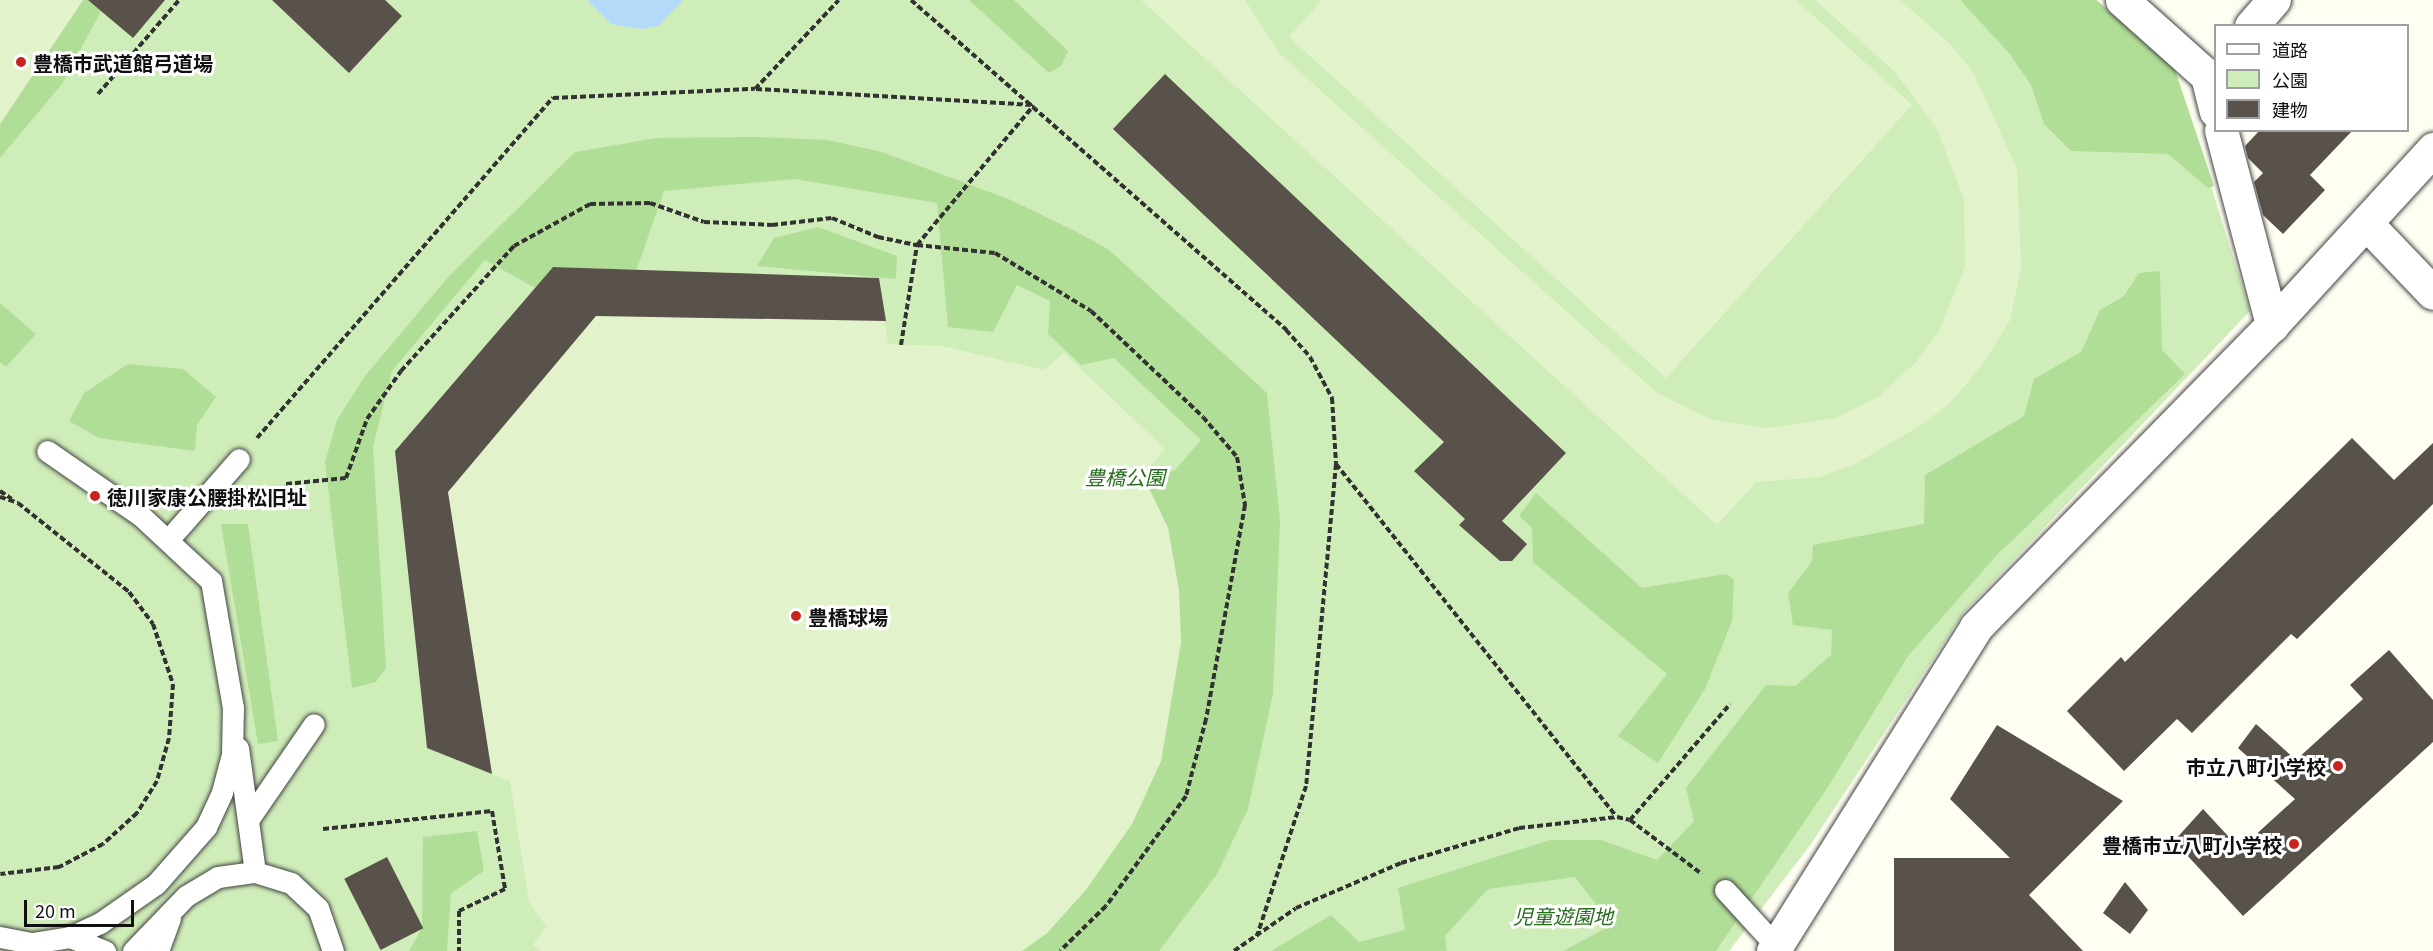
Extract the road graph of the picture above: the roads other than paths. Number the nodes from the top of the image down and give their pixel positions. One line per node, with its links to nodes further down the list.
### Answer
1 (2122, 0): 4 (street)
2 (2274, 0): 3 (street)
3 (2253, 24)
4 (2211, 71): 5 (street)
5 (2214, 95)
6 (2221, 132): 10 (street)
7 (2433, 149): 8 (street)
8 (2367, 224): 9 (street); 10 (street)
9 (2433, 293)
10 (2272, 325): 22 (street)
11 (47, 451): 13 (lane)
12 (239, 459): 13 (lane)
13 (169, 539): 14 (lane)
14 (233, 708): 16 (lane); 21 (lane)
15 (314, 724): 16 (lane)
16 (248, 820): 17 (lane)
17 (255, 872): 19 (lane); 26 (lane)
18 (1725, 890): 22 (lane)
19 (186, 896): 24 (lane); 25 (lane)
20 (0, 937): 21 (lane)
21 (70, 937): 23 (lane)
22 (1777, 950)
23 (105, 951)
24 (132, 951)
25 (158, 951)
26 (333, 951)

